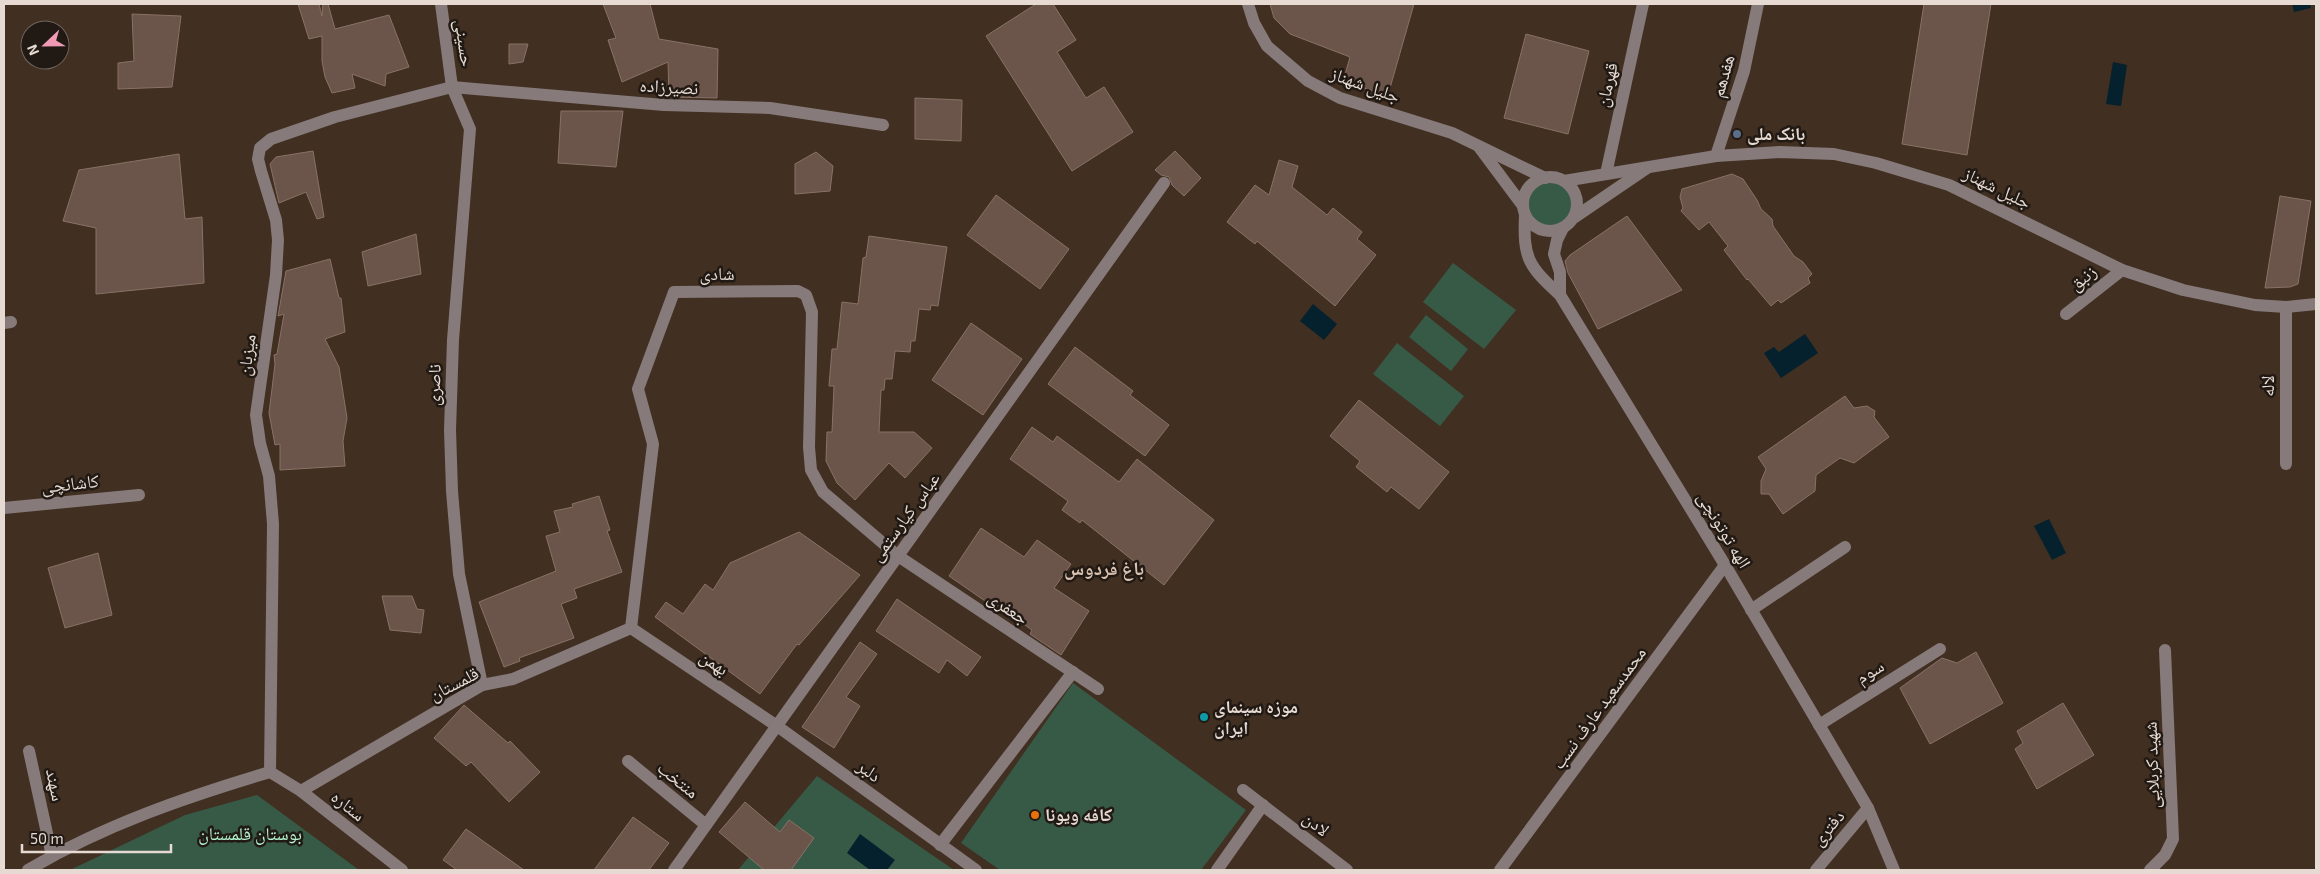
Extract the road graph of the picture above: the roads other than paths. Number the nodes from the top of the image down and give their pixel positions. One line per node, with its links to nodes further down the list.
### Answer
1 (440, 4): 5 (street, حسینی)
2 (1248, 4): 7 (street, جلیل شهناز)
3 (1644, 4): 10 (street, قهرمان)
4 (1758, 4): 8 (street, هفدهم)
5 (452, 87): 6 (street, نصیرزاده); 33 (street, ناصری); 39 (street, میزبان)
6 (883, 125)
7 (1478, 144): 11 (street, جلیل شهناز); 14 (street)
8 (1716, 156): 9 (street, جلیل شهناز); 17 (street, جلیل شهناز)
9 (1652, 166): 10 (street, جلیل شهناز); 15 (street, جلیل شهناز)
10 (1606, 174): 12 (street, جلیل شهناز)
11 (1545, 178): 12 (street); 14 (street)
12 (1564, 181): 15 (street)
13 (1164, 184): 26 (street, عباس کیارستمی)
14 (1524, 210): 16 (street); 18 (street, الهه توتونچی)
15 (1575, 217): 16 (street)
16 (1563, 228): 18 (street)
17 (2122, 270): 20 (street, جلیل شهناز); 21 (street, زنبق)
18 (1560, 295): 27 (street, الهه توتونچی)
19 (2316, 304): 20 (street, جلیل شهناز)
20 (2286, 307): 22 (street, لاله)
21 (2066, 314)
22 (2286, 464)
23 (139, 494): 24 (street, کاشانچی)
24 (4, 508)
25 (1845, 547): 28 (street)
26 (898, 556): 29 (street, شادی); 32 (street, جعفری); 36 (street, عباس کیارستمی)
27 (1725, 565): 28 (street, الهه توتونچی); 53 (street, محمدسعید عارف نسب)
28 (1751, 610): 35 (street, الهه توتونچی)
29 (631, 628): 33 (street, قلمستان); 36 (street, بهمن)
30 (1940, 648): 35 (street, سوم)
31 (2165, 650): 56 (street, شهید کربلایی)
32 (1073, 672): 34 (street, جعفری); 45 (street)
33 (482, 685): 41 (street, قلمستان)
34 (1098, 689)
35 (1819, 725): 43 (street, الهه توتونچی)
36 (777, 726): 44 (street, عباس کیارستمی); 45 (street, دلبر)
37 (29, 751): 46 (street, سهند)
38 (628, 761): 44 (street, منتخب)
39 (270, 772): 41 (street, ستاره); 46 (street)
40 (1243, 790): 42 (street, لادن)
41 (301, 791): 48 (street, ستاره)
42 (1263, 805): 51 (street); 52 (street, لادن)
43 (1868, 808): 54 (street, دفتری); 55 (street, الهه توتونچی)
44 (706, 825): 49 (street, عباس کیارستمی)
45 (940, 845): 50 (street, دلبر)
46 (52, 856): 47 (street)
47 (28, 870)
48 (402, 870)
49 (674, 870)
50 (976, 870)
51 (1217, 870)
52 (1348, 870)
53 (1500, 870)
54 (1816, 870)
55 (1894, 870)
56 (2150, 870)

